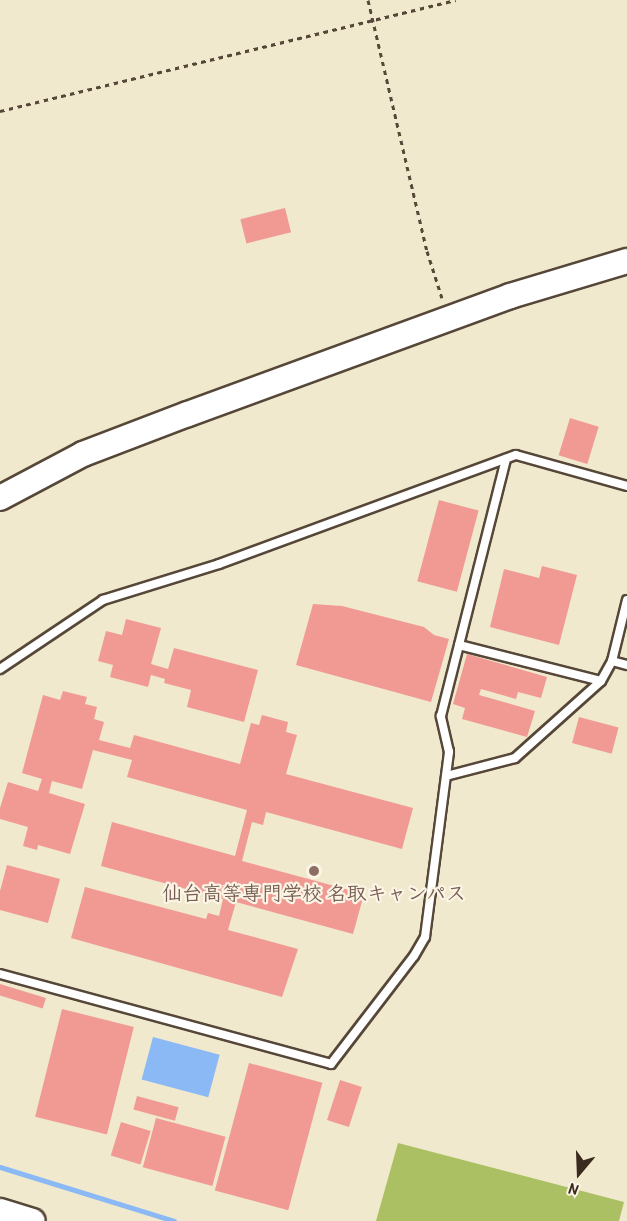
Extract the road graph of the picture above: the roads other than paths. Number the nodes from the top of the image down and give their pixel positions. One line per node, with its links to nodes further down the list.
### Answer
1 (627, 261): 4 (street)
2 (506, 459): 3 (lane); 6 (lane); 9 (lane)
3 (627, 486)
4 (0, 498)
5 (627, 600): 7 (lane)
6 (459, 645): 10 (lane); 11 (lane)
7 (612, 661): 8 (lane); 10 (lane)
8 (627, 665)
9 (0, 669)
10 (601, 681): 11 (lane)
11 (446, 776): 12 (lane)
12 (0, 974)
13 (0, 1211): 14 (street)
14 (33, 1221)

